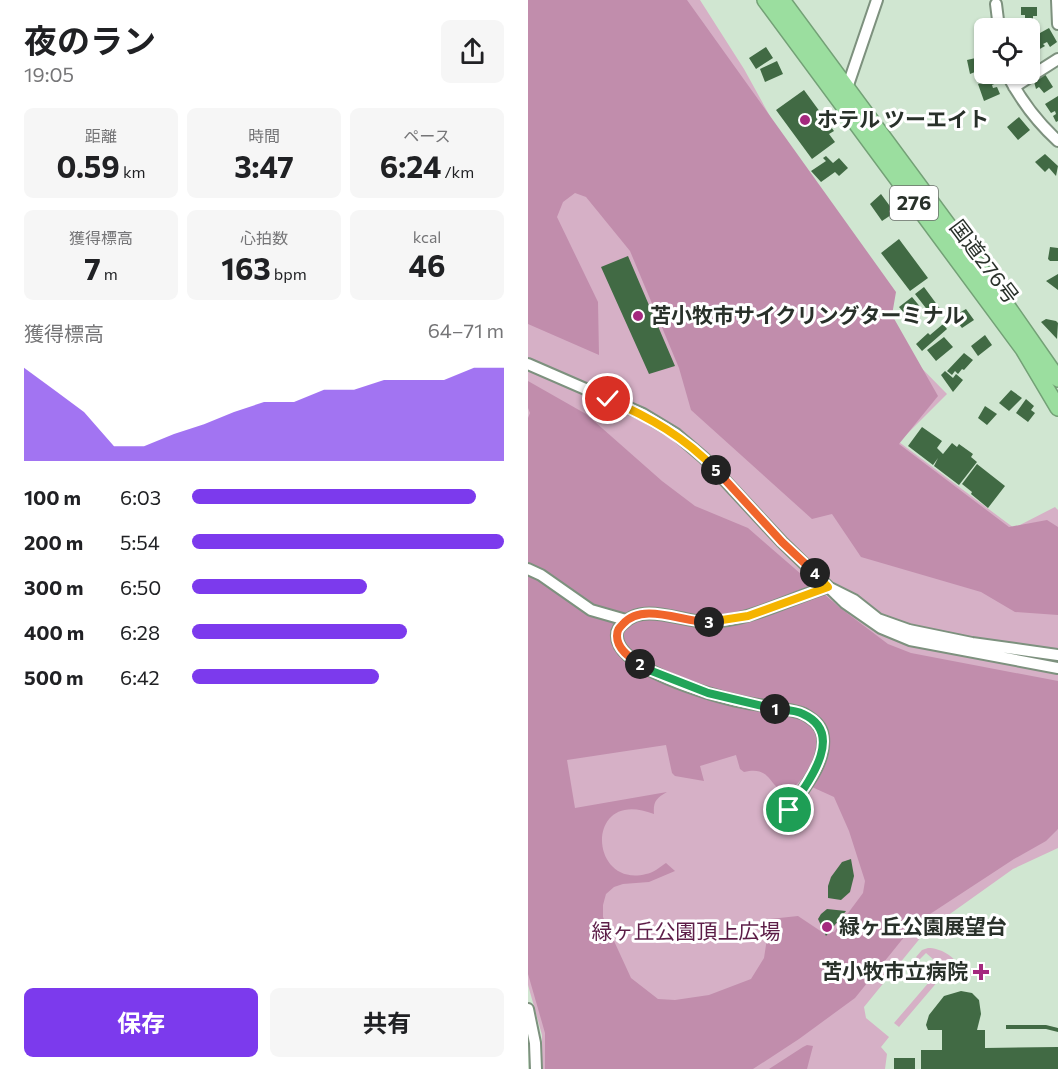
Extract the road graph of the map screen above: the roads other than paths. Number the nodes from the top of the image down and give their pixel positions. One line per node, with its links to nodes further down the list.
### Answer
1 (765, 0): 11 (highway, 国道276号 / 276)
2 (782, 0): 11 (highway, 国道276号 / 276)
3 (877, 0): 11 (street)
4 (1057, 0): 7 (street)
5 (996, 4): 6 (street)
6 (998, 18)
7 (1058, 24)
8 (1058, 59): 10 (street)
9 (1012, 84): 10 (street)
10 (1014, 87): 12 (street)
11 (841, 92): 14 (highway, 国道276号 / 276); 15 (highway, 国道276号 / 276)
12 (1058, 141)
13 (528, 364): 17 (street)
14 (1058, 379)
15 (1058, 408)
16 (528, 569): 18 (street)
17 (828, 587): 18 (street); 19 (street); 20 (street)
18 (626, 620): 21 (street)
19 (1058, 655)
20 (1058, 668)
21 (789, 810)
22 (528, 1009): 23 (street)
23 (532, 1043): 24 (street)
24 (536, 1069)

